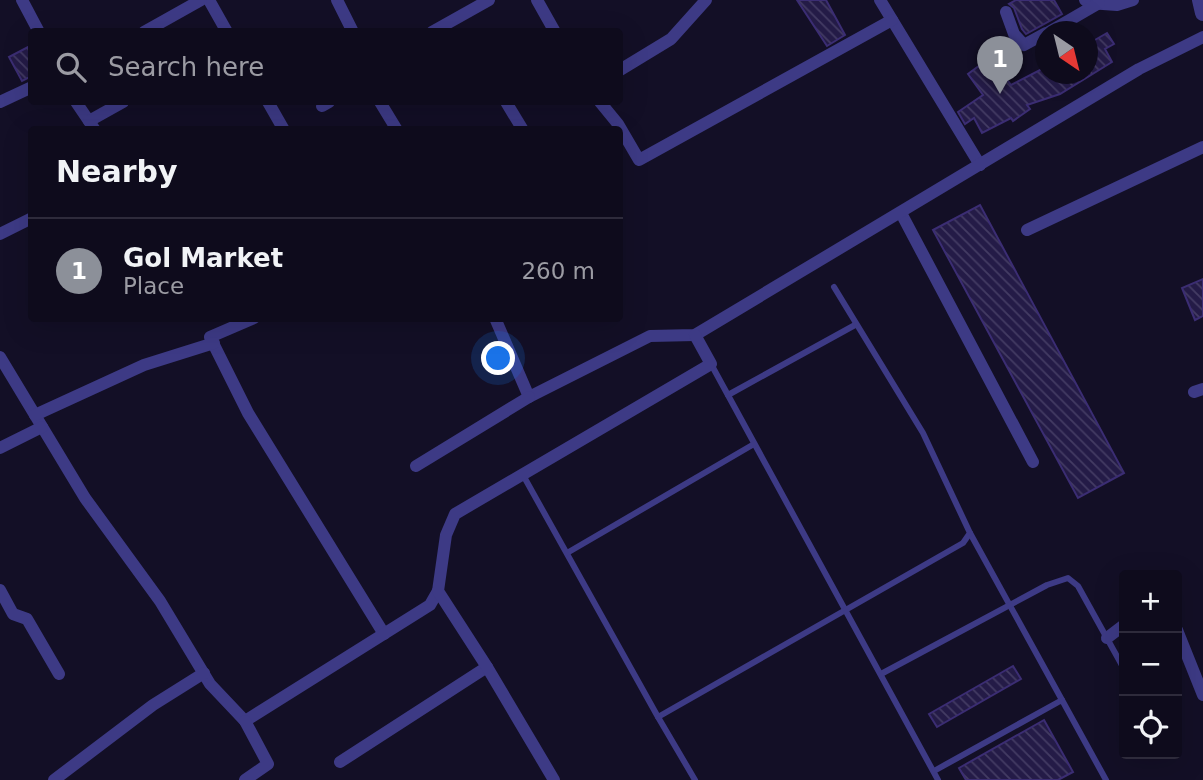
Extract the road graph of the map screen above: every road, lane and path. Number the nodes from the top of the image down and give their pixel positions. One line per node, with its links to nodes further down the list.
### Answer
1 (22, 0): 16 (street)
2 (201, 0): 17 (street)
3 (209, 0): 18 (street)
4 (337, 0): 19 (street)
5 (489, 0): 20 (street)
6 (537, 0): 21 (street)
7 (706, 0): 24 (street)
8 (880, 0): 14 (street)
9 (1133, 0): 11 (street)
10 (1200, 0): 13 (street)
11 (1092, 2): 15 (street)
12 (1006, 12): 23 (street)
13 (1203, 13)
14 (892, 20): 38 (street); 40 (street)
15 (1064, 21)
16 (37, 28)
17 (151, 28)
18 (225, 28)
19 (351, 28)
20 (439, 28)
21 (553, 28)
22 (1203, 37): 40 (street)
23 (1035, 39)
24 (623, 68)
25 (28, 89): 26 (street)
26 (0, 102)
27 (78, 105): 33 (street)
28 (119, 105): 33 (street)
29 (269, 105): 34 (street)
30 (382, 105): 35 (street)
31 (508, 105): 36 (street)
32 (602, 105): 37 (street)
33 (92, 125)
34 (279, 126)
35 (395, 126)
36 (521, 126)
37 (613, 126)
38 (623, 139)
39 (1203, 147): 43 (street)
40 (980, 165): 41 (street)
41 (901, 212): 49 (street); 59 (street)
42 (28, 220): 44 (street)
43 (1027, 230)
44 (0, 234)
45 (834, 287): 48 (lane)
46 (245, 322): 50 (street)
47 (497, 322): 54 (street)
48 (855, 325): 53 (lane); 62 (lane)
49 (695, 335): 52 (street); 54 (street)
50 (214, 343): 55 (street); 70 (street)
51 (0, 357): 55 (street)
52 (711, 364): 53 (lane); 61 (street)
53 (728, 395): 57 (lane)
54 (529, 397): 60 (street)
55 (35, 415): 56 (street)
56 (42, 427): 58 (street); 74 (street)
57 (754, 444): 63 (lane); 67 (lane)
58 (0, 448)
59 (1033, 462)
60 (416, 466)
61 (523, 474): 63 (lane); 65 (street)
62 (970, 533): 66 (lane); 67 (lane)
63 (567, 553): 79 (lane)
64 (0, 590): 75 (street)
65 (438, 591): 70 (street); 73 (street)
66 (1011, 604): 71 (lane); 76 (lane); 78 (lane)
67 (846, 612): 76 (lane); 79 (lane)
68 (1119, 629): 71 (street)
69 (1178, 633): 77 (street)
70 (384, 634): 80 (street)
71 (1107, 638): 72 (lane)
72 (1119, 660)
73 (487, 667): 81 (street); 85 (street)
74 (204, 673): 80 (street); 83 (street)
75 (59, 674)
76 (881, 674): 82 (lane)
77 (1203, 695)
78 (1062, 699): 82 (lane); 88 (lane)
79 (658, 717): 86 (lane)
80 (245, 721): 84 (street)
81 (340, 762)
82 (934, 771): 87 (lane)
83 (54, 780)
84 (246, 780)
85 (554, 780)
86 (695, 780)
87 (938, 780)
88 (1106, 780)

